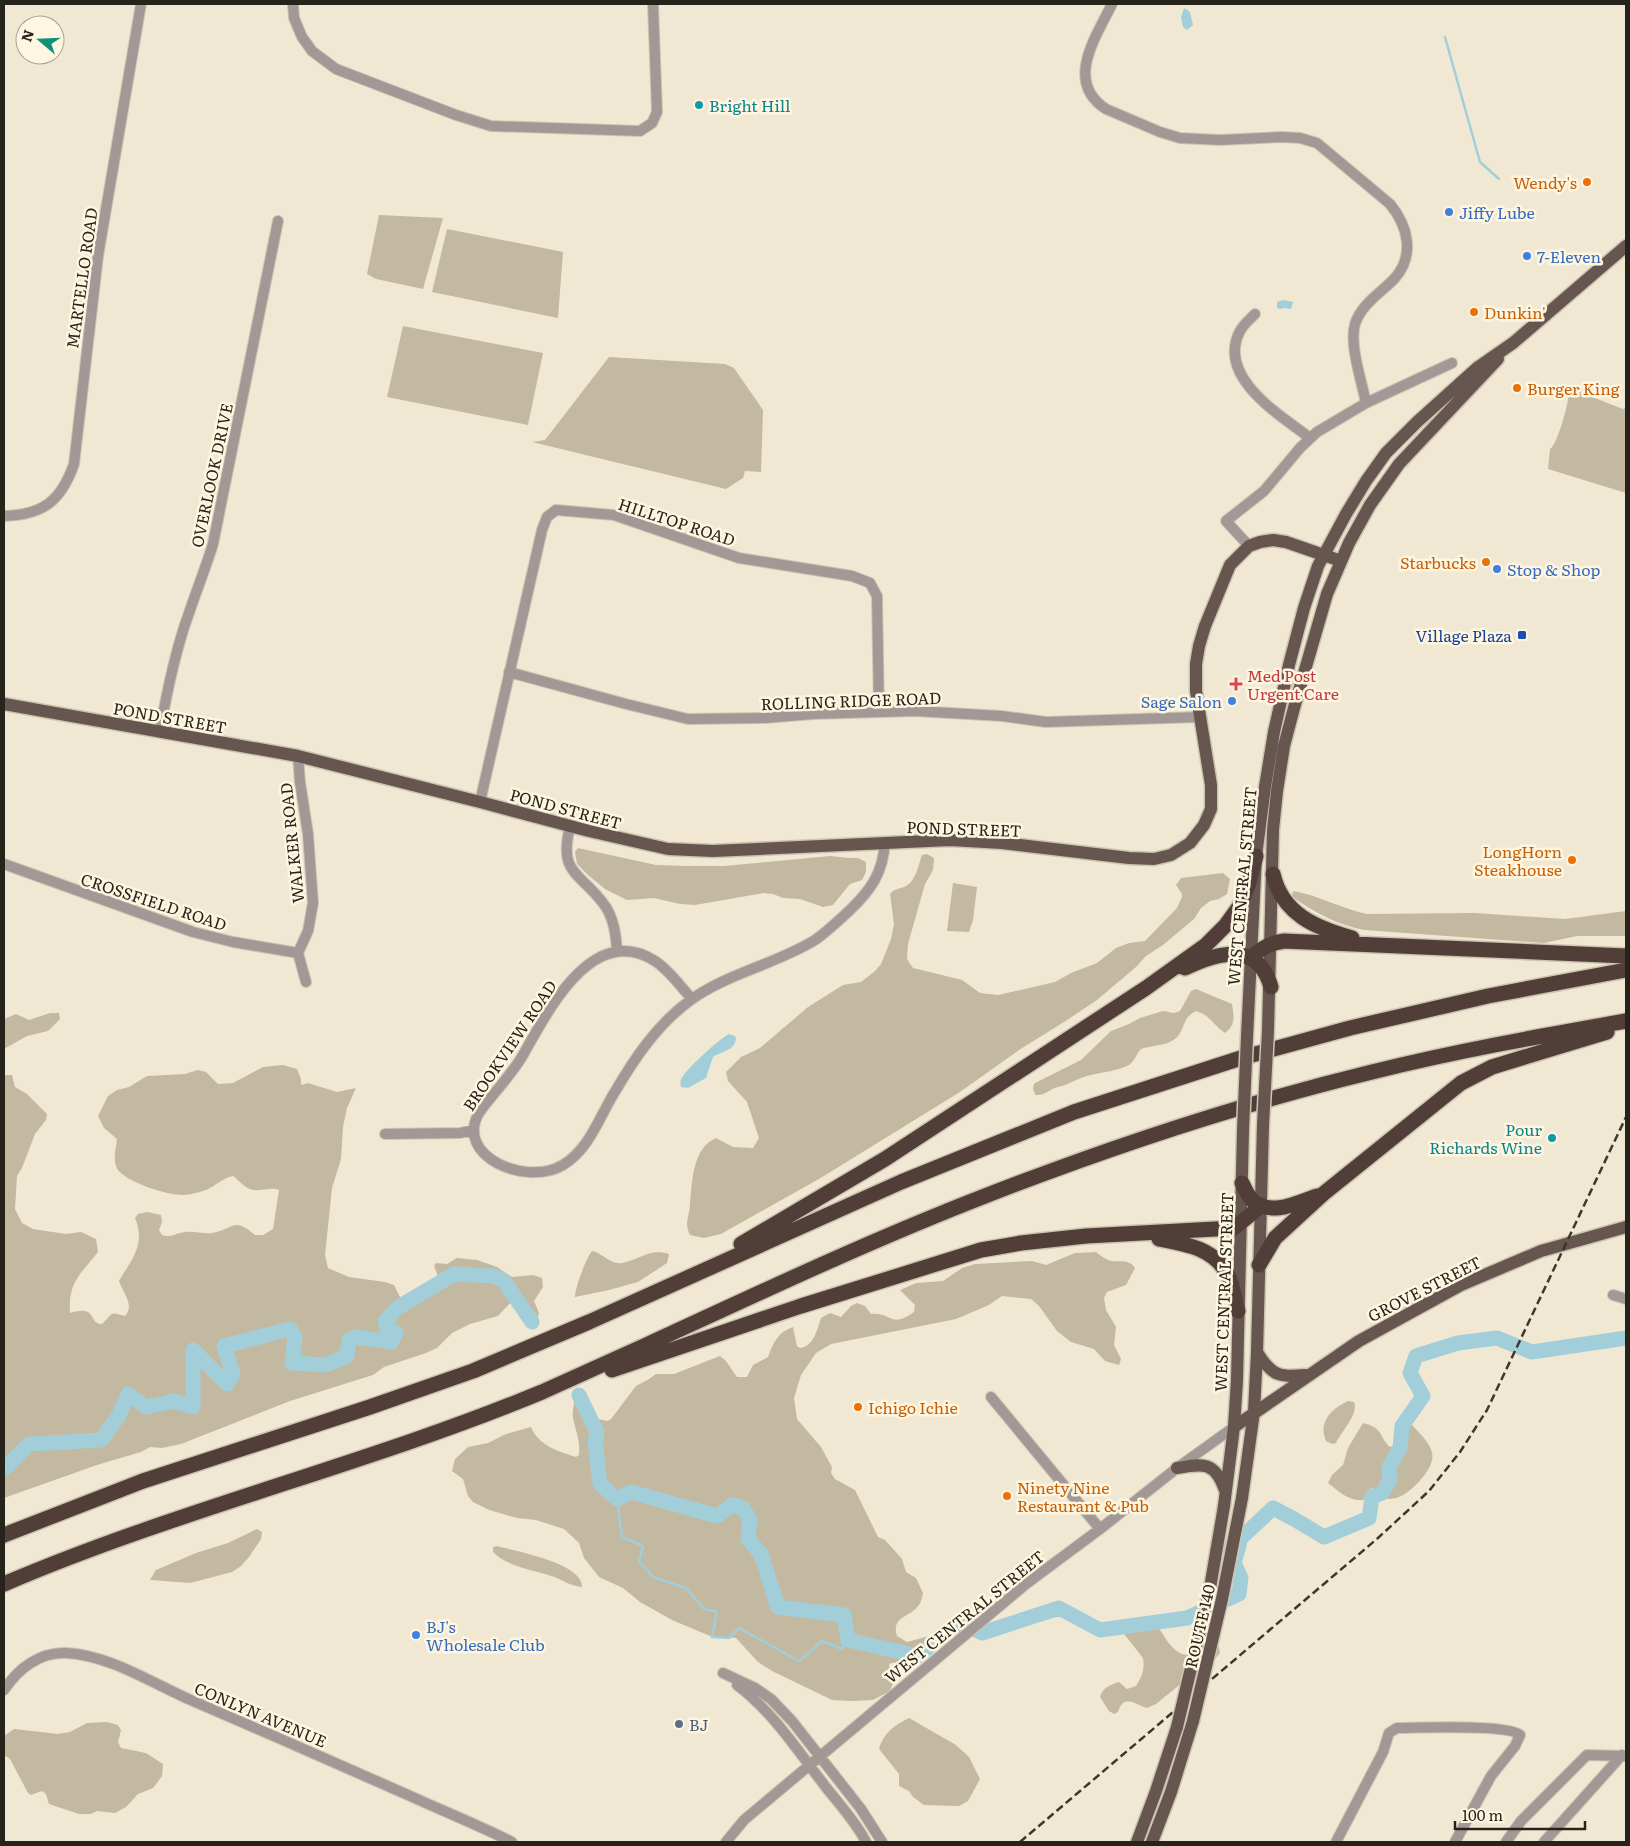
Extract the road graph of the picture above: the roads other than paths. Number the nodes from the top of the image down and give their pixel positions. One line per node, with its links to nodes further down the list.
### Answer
1 (142, 4): 12 (street, MARTELLO ROAD)
2 (293, 4): 3 (street)
3 (654, 4)
4 (1112, 4): 10 (street)
5 (278, 221): 20 (street, OVERLOOK DRIVE)
6 (1626, 246): 8 (main road, WEST CENTRAL STREET)
7 (1255, 314): 11 (street)
8 (1513, 343): 14 (main road, WEST CENTRAL STREET); 15 (main road, WEST CENTRAL STREET)
9 (1452, 363): 10 (street)
10 (1366, 403): 11 (street)
11 (1310, 438): 13 (street)
12 (4, 516)
13 (1249, 546): 14 (main road); 19 (main road, POND STREET)
14 (1324, 556): 15 (main road); 25 (main road, WEST CENTRAL STREET)
15 (1341, 561): 27 (main road, WEST CENTRAL STREET)
16 (509, 672): 18 (street, ROLLING RIDGE ROAD); 18 (street, HILLTOP ROAD); 22 (street, HILLTOP ROAD)
17 (4, 704): 20 (main road, POND STREET)
18 (879, 712): 19 (street, ROLLING RIDGE ROAD)
19 (1200, 717): 24 (main road, POND STREET)
20 (160, 732): 21 (main road, POND STREET)
21 (298, 756): 22 (main road, POND STREET); 31 (street, WALKER ROAD)
22 (480, 802): 23 (main road, POND STREET)
23 (570, 827): 24 (main road, POND STREET); 30 (street)
24 (885, 842): 38 (street, BROOKVIEW ROAD)
25 (1256, 856): 33 (main road, WEST CENTRAL STREET); 37 (highway)
26 (4, 864): 31 (street, CROSSFIELD ROAD)
27 (1273, 874): 28 (main road, WEST CENTRAL STREET); 29 (highway)
28 (1272, 944): 29 (highway); 33 (highway); 36 (main road, WEST CENTRAL STREET)
29 (1388, 945): 32 (highway)
30 (617, 952): 38 (street, BROOKVIEW ROAD); 41 (street, BROOKVIEW ROAD)
31 (298, 953): 35 (street)
32 (1626, 956)
33 (1251, 959): 36 (highway); 37 (highway); 43 (main road, WEST CENTRAL STREET, bridge)
34 (1626, 970): 53 (highway)
35 (306, 982)
36 (1271, 987): 45 (main road, WEST CENTRAL STREET, bridge)
37 (1146, 988): 53 (highway)
38 (692, 999): 41 (street, BROOKVIEW ROAD)
39 (1626, 1020): 56 (highway)
40 (1626, 1026): 44 (highway)
41 (474, 1130): 42 (street)
42 (385, 1134)
43 (1242, 1183): 45 (highway); 46 (main road, WEST CENTRAL STREET)
44 (1322, 1194): 45 (highway); 49 (highway)
45 (1261, 1206): 46 (highway); 49 (main road, WEST CENTRAL STREET)
46 (1240, 1225): 48 (highway); 52 (main road, WEST CENTRAL STREET)
47 (1626, 1227): 55 (main road, GROVE STREET)
48 (1128, 1234): 52 (highway); 56 (highway)
49 (1259, 1265): 54 (main road, WEST CENTRAL STREET)
50 (1613, 1295): 51 (street)
51 (1626, 1298)
52 (1238, 1311): 59 (main road, WEST CENTRAL STREET)
53 (590, 1322): 63 (highway)
54 (1257, 1352): 55 (main road); 58 (main road, WEST CENTRAL STREET)
55 (1308, 1375): 58 (main road, GROVE STREET)
56 (544, 1391): 64 (highway)
57 (991, 1397): 62 (street)
58 (1254, 1412): 59 (main road, WEST CENTRAL STREET); 74 (main road, ROUTE 140, bridge)
59 (1234, 1427): 60 (street, WEST CENTRAL STREET); 61 (main road, ROUTE 140)
60 (1177, 1468): 61 (main road); 62 (street, WEST CENTRAL STREET)
61 (1226, 1492): 73 (main road, ROUTE 140, bridge)
62 (1100, 1529): 66 (street, WEST CENTRAL STREET)
63 (4, 1535)
64 (4, 1584)
65 (4, 1690): 69 (street, CONLYN AVENUE)
66 (821, 1756): 68 (street, WEST CENTRAL STREET); 68 (street); 72 (street)
67 (1624, 1756): 77 (street); 78 (street)
68 (810, 1766): 70 (street, WEST CENTRAL STREET); 71 (street)
69 (509, 1842)
70 (726, 1842)
71 (866, 1842)
72 (882, 1842)
73 (1137, 1842)
74 (1152, 1842)
75 (1336, 1842): 76 (street)
76 (1455, 1842)
77 (1506, 1842)
78 (1544, 1842)

